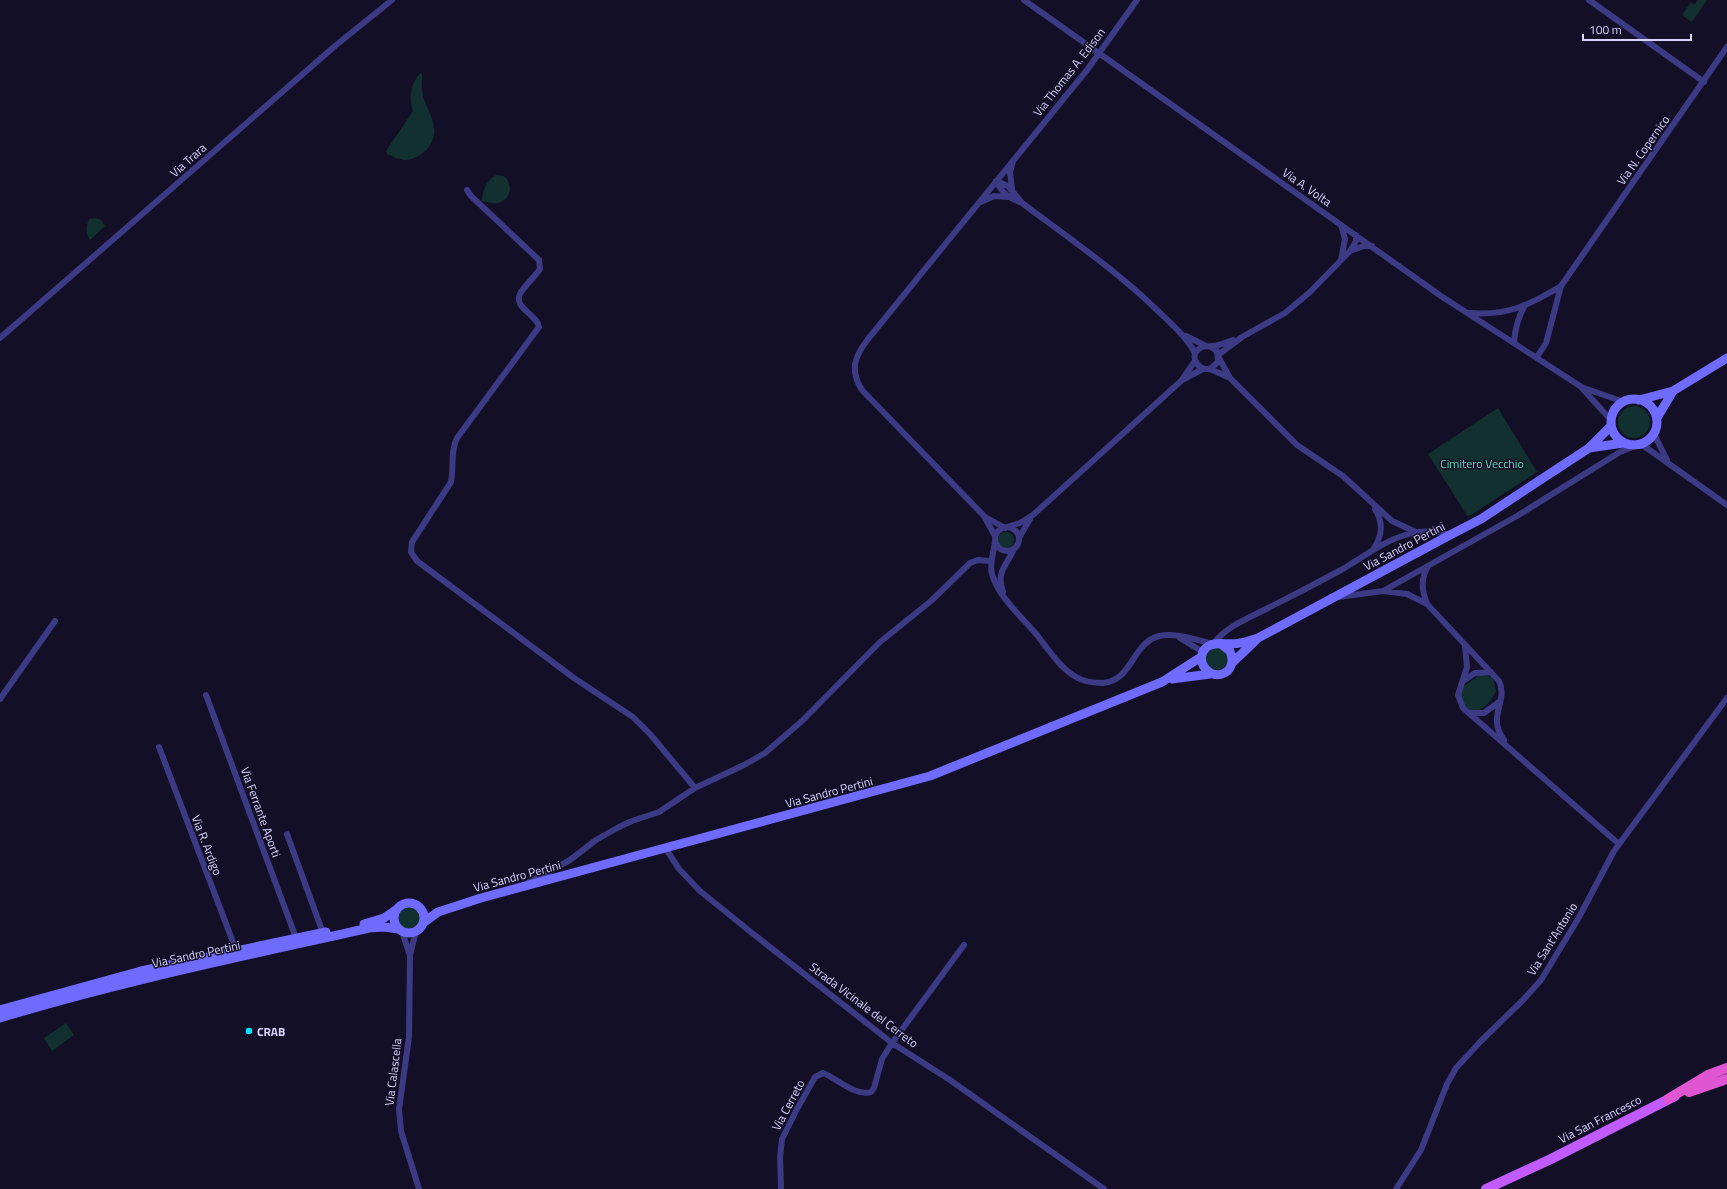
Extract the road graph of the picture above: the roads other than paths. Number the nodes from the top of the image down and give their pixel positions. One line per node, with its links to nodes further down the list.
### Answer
1 (392, 0): 26 (street, Via Trara)
2 (1024, 0): 6 (street, Via A. Volta)
3 (1137, 0): 6 (street, Via Thomas A. Edison)
4 (1589, 0): 7 (street)
5 (1727, 47): 7 (street, Via N. Copernico)
6 (1099, 53): 8 (street, Via Thomas A. Edison); 15 (street, Via A. Volta)
7 (1704, 82): 21 (street, Via N. Copernico)
8 (1016, 155): 9 (street, Via Thomas A. Edison); 10 (street)
9 (996, 181): 10 (street); 12 (street); 14 (street, Via Thomas A. Edison)
10 (1012, 189): 13 (street)
11 (468, 190): 84 (street)
12 (1008, 197): 13 (street); 14 (street)
13 (1022, 203): 24 (street)
14 (975, 207): 52 (street, Via Thomas A. Edison)
15 (1340, 224): 16 (street, Via A. Volta); 18 (street)
16 (1356, 235): 17 (street, Via A. Volta); 18 (street); 19 (street)
17 (1372, 246): 19 (street); 23 (street, Via A. Volta)
18 (1344, 247): 20 (street)
19 (1350, 251): 20 (street)
20 (1340, 260): 25 (street)
21 (1561, 286): 22 (street); 31 (street)
22 (1524, 307): 23 (street); 27 (street)
23 (1470, 314): 27 (street, Via A. Volta)
24 (1182, 334): 28 (street); 29 (street)
25 (1242, 337): 28 (street); 30 (street)
26 (0, 338)
27 (1514, 342): 31 (street, Via A. Volta)
28 (1209, 346): 29 (street); 30 (street)
29 (1195, 353): 33 (street)
30 (1219, 357): 35 (street); 36 (street)
31 (1537, 357): 38 (street, Via A. Volta)
32 (1727, 358): 39 (main road)
33 (1195, 361): 34 (street); 37 (street)
34 (1202, 369): 35 (street); 37 (street)
35 (1210, 369): 36 (street)
36 (1230, 378): 49 (street)
37 (1181, 381): 51 (street)
38 (1580, 386): 41 (street, Via A. Volta); 43 (street, Via A. Volta)
39 (1673, 391): 40 (main road); 42 (main road)
40 (1639, 400): 41 (main road); 42 (main road)
41 (1624, 402): 43 (main road)
42 (1657, 418): 44 (main road)
43 (1611, 423): 45 (main road); 47 (main road, Via Sandro Pertini)
44 (1654, 434): 46 (main road); 48 (street)
45 (1623, 443): 46 (main road); 47 (main road, Via Sandro Pertini)
46 (1639, 445): 48 (street); 61 (street)
47 (1588, 448): 55 (main road, Via Sandro Pertini)
48 (1670, 464): 50 (street)
49 (1370, 501): 54 (street); 59 (street)
50 (1727, 505)
51 (1033, 515): 53 (street); 56 (street)
52 (984, 516): 53 (street); 57 (street)
53 (1006, 528): 56 (street); 57 (street)
54 (1416, 532): 55 (street); 59 (street)
55 (1450, 535): 64 (main road, Via Sandro Pertini)
56 (1018, 538): 58 (street)
57 (995, 539): 58 (street); 60 (street)
58 (1014, 549): 63 (street)
59 (1371, 552): 69 (street)
60 (990, 561): 63 (street); 84 (street)
61 (1428, 566): 62 (street); 65 (street)
62 (1383, 591): 64 (street); 65 (street)
63 (1006, 599): 67 (street)
64 (1326, 601): 68 (main road, Via Sandro Pertini)
65 (1427, 604): 70 (street)
66 (55, 621): 79 (street)
67 (1173, 635): 69 (street); 71 (street)
68 (1258, 638): 69 (main road, Via Sandro Pertini); 72 (main road)
69 (1216, 644): 71 (main road, Via Sandro Pertini); 72 (main road)
70 (1465, 646): 73 (street); 76 (street)
71 (1202, 654): 74 (main road); 75 (main road, Via Sandro Pertini)
72 (1232, 663): 74 (main road)
73 (1491, 672): 76 (street); 80 (street)
74 (1210, 674): 75 (main road)
75 (1167, 680): 87 (main road, Via Sandro Pertini)
76 (1461, 684): 81 (street)
77 (206, 695): 96 (street, Via Ferrante Aporti)
78 (1727, 698): 86 (street, Via Sant'Antonio)
79 (0, 699)
80 (1499, 702): 81 (street); 83 (street)
81 (1465, 710): 83 (street)
82 (159, 747): 98 (street, Via R. Ardigo)
83 (1510, 748): 86 (street)
84 (695, 788): 88 (street)
85 (287, 834): 95 (street)
86 (1619, 844): 110 (street, Via Sant'Antonio)
87 (666, 849): 88 (main road, Via Sandro Pertini); 102 (street, Strada Vicinale del Cerreto)
88 (522, 887): 90 (main road, Via Sandro Pertini)
89 (419, 907): 90 (main road, Via Sandro Pertini); 91 (main road, Via Sandro Pertini); 92 (main road)
90 (448, 908): 92 (main road, Via Sandro Pertini)
91 (396, 910): 93 (main road); 95 (main road, Via Sandro Pertini)
92 (423, 923): 94 (main road, Via Sandro Pertini)
93 (401, 930): 94 (main road, Via Sandro Pertini); 99 (street, Via Calascella); 101 (main road, Via Sandro Pertini)
94 (416, 931): 99 (street, Via Calascella)
95 (323, 933): 96 (main road, Via Sandro Pertini)
96 (296, 938): 98 (main road, Via Sandro Pertini)
97 (964, 945): 102 (street, Via Cerreto)
98 (236, 950): 100 (main road, Via Sandro Pertini)
99 (410, 955): 107 (street, Via Calascella)
100 (0, 1010)
101 (0, 1018)
102 (892, 1043): 108 (street, Via Cerreto); 109 (street, Strada Vicinale del Cerreto)
103 (1727, 1068): 106 (highway)
104 (1727, 1074): 106 (main road, Via San Francesco)
105 (1727, 1079): 106 (highway)
106 (1668, 1099): 111 (main road, Via San Francesco)
107 (418, 1189)
108 (781, 1189)
109 (1104, 1189)
110 (1396, 1189)
111 (1486, 1189)

